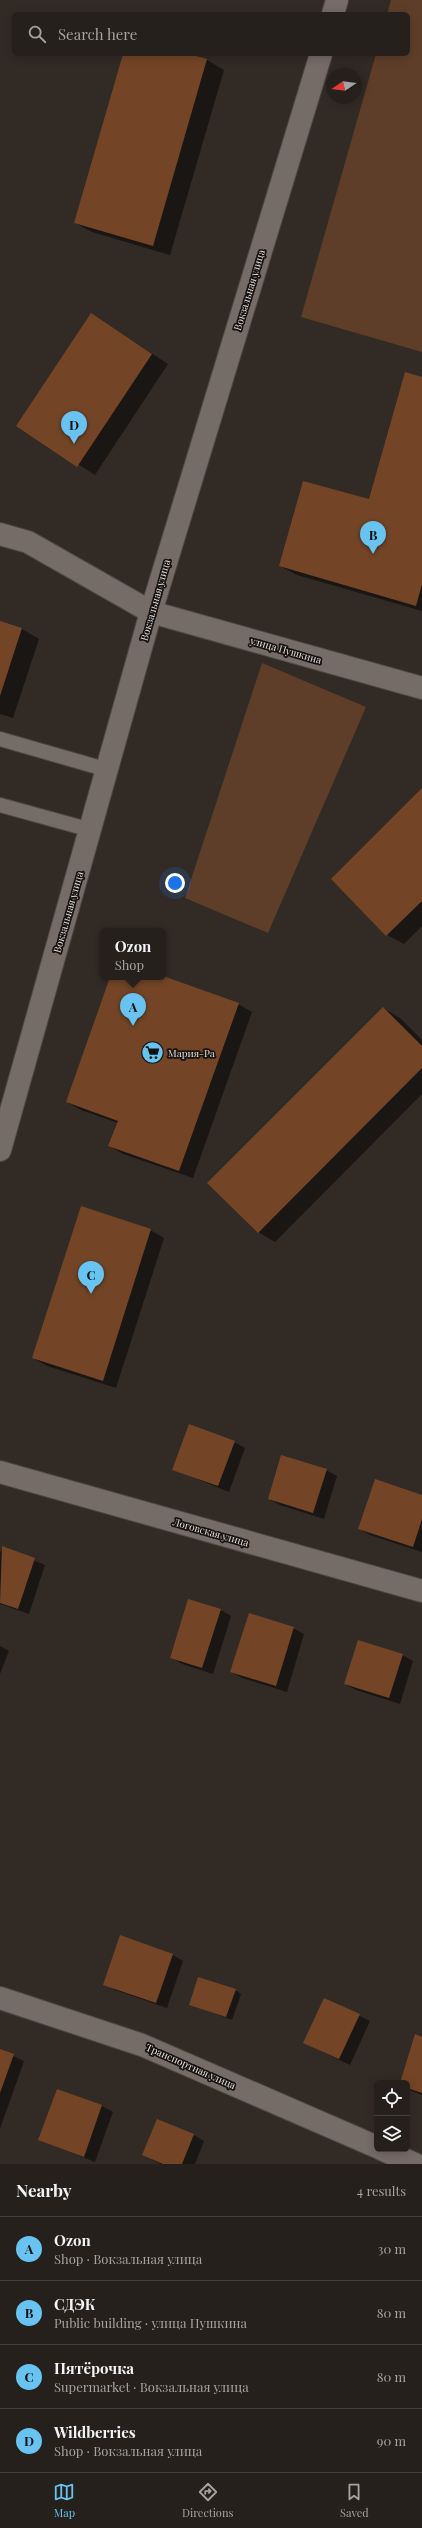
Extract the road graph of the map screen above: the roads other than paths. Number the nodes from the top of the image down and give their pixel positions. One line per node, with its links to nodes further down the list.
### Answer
1 (337, 0): 2 (street)
2 (334, 12)
3 (320, 56): 5 (street, Вокзальная улица)
4 (0, 534): 5 (street, улица Пушкина)
5 (151, 612): 6 (street, улица Пушкина); 8 (street, Вокзальная улица)
6 (422, 688)
7 (0, 739): 8 (lane)
8 (108, 770): 10 (street, Вокзальная улица)
9 (0, 804): 10 (lane)
10 (91, 830): 11 (street, Вокзальная улица)
11 (0, 1150)
12 (0, 1472): 13 (street, Логовская улица)
13 (422, 1591)
14 (0, 1998): 15 (street, Транспортная улица)
15 (374, 2146)
16 (388, 2152): 17 (street)
17 (415, 2164)

